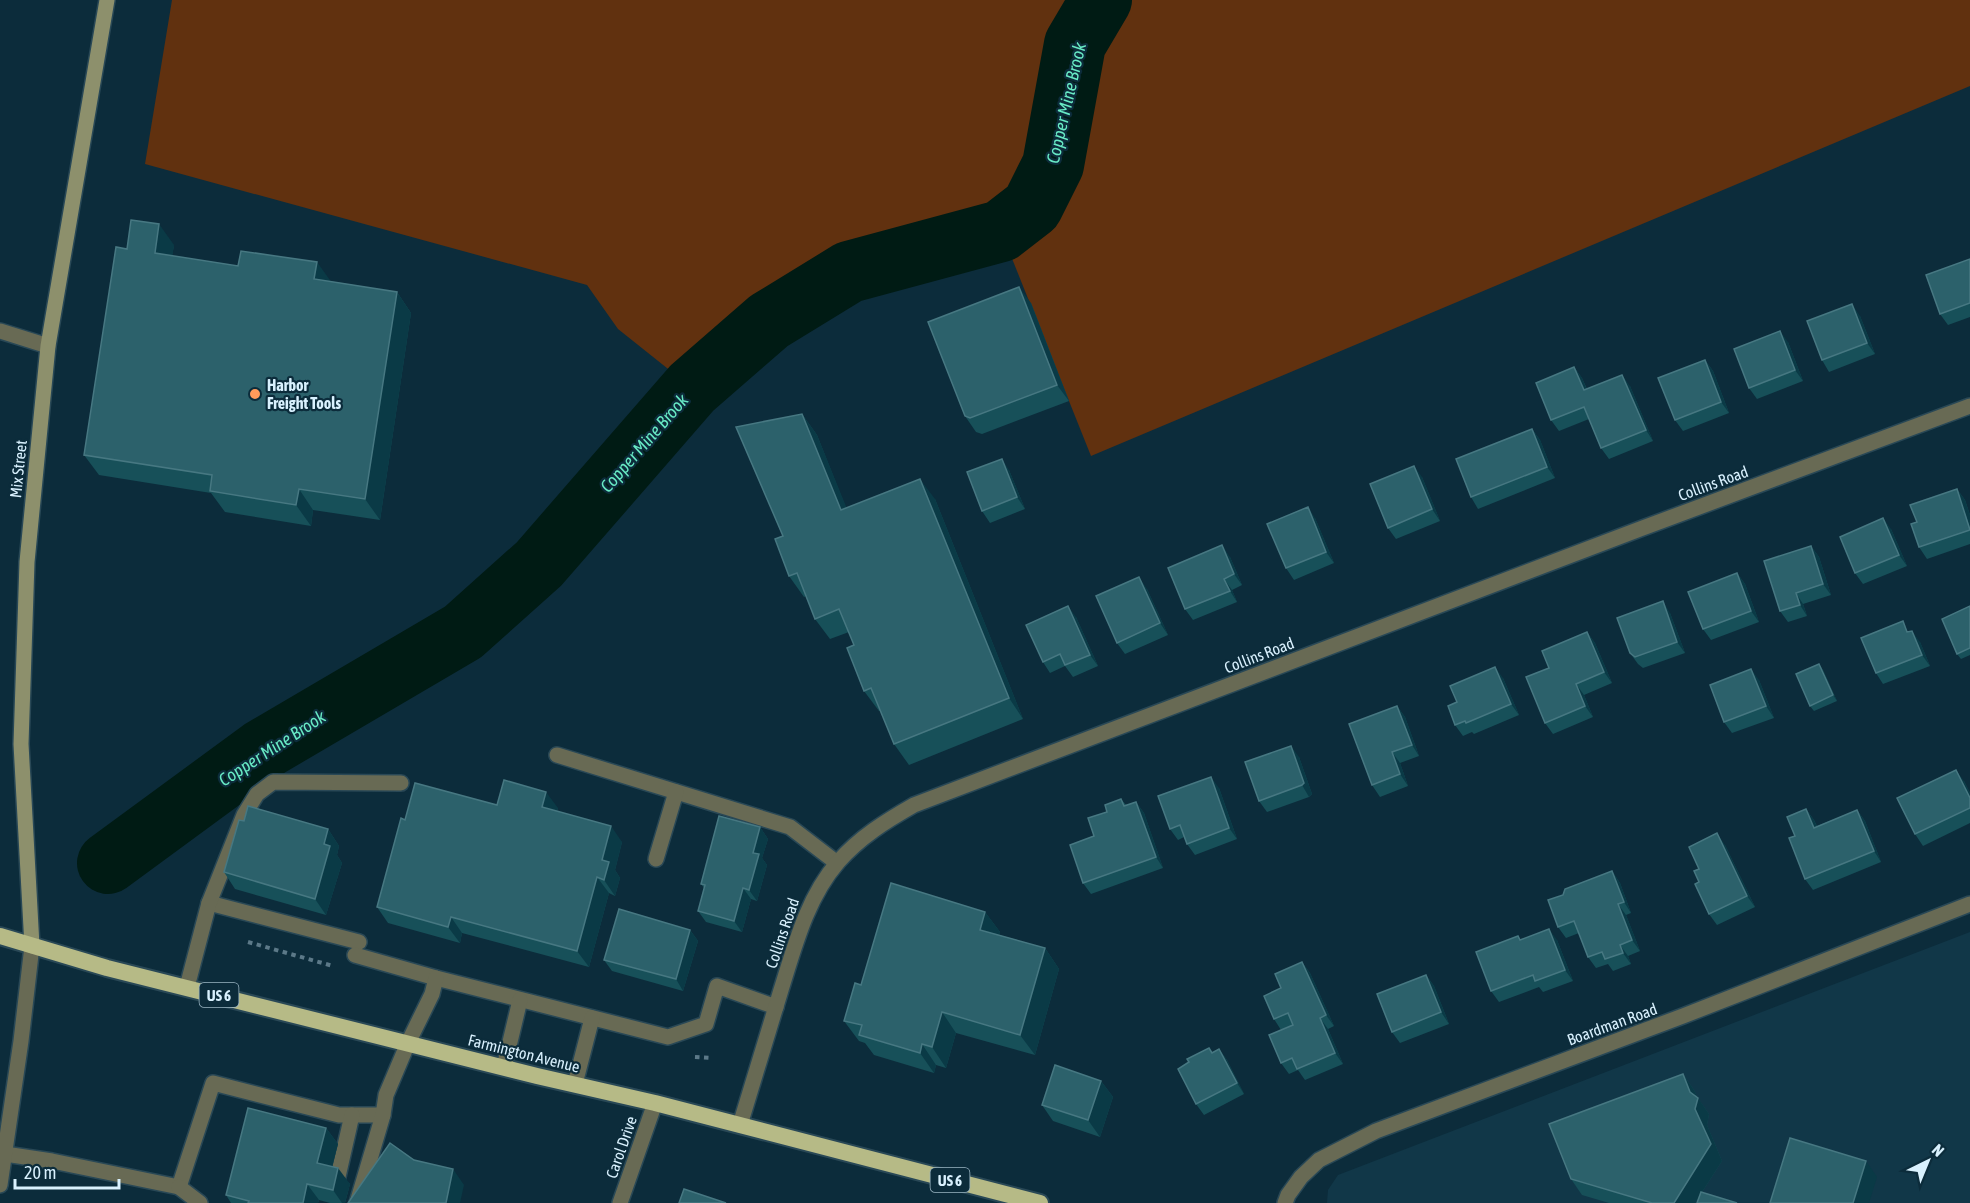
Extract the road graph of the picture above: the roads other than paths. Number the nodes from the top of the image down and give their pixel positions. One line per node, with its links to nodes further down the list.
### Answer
1 (107, 0): 3 (main road, Mix Street)
2 (0, 331): 3 (street)
3 (48, 346): 13 (main road, Mix Street)
4 (1970, 406): 9 (street, Collins Road)
5 (557, 755): 7 (street)
6 (401, 783): 10 (street)
7 (676, 792): 8 (street); 9 (street)
8 (656, 859)
9 (837, 863): 17 (street, Collins Road)
10 (208, 903): 14 (street); 15 (street)
11 (1970, 904): 36 (street, Boardman Road)
12 (0, 936): 13 (highway, Farmington Avenue / US 6)
13 (32, 946): 15 (highway, Farmington Avenue / US 6); 27 (street)
14 (436, 978): 16 (street); 19 (street)
15 (187, 987): 19 (highway, Farmington Avenue / US 6)
16 (520, 1000): 18 (street); 20 (street)
17 (776, 1007): 18 (street); 25 (street, Collins Road)
18 (592, 1018): 21 (street)
19 (408, 1043): 20 (highway, Farmington Avenue / US 6); 24 (street)
20 (504, 1067): 21 (highway, Farmington Avenue / US 6)
21 (575, 1084): 22 (highway, Farmington Avenue / US 6)
22 (655, 1103): 25 (highway, Farmington Avenue / US 6); 34 (street, Carol Drive)
23 (352, 1115): 24 (street); 26 (street); 31 (street)
24 (383, 1115): 28 (street)
25 (740, 1125): 35 (highway, Farmington Avenue / US 6)
26 (344, 1153): 28 (street); 29 (street)
27 (5, 1155): 30 (street); 31 (street)
28 (371, 1155): 33 (street)
29 (337, 1181)
30 (0, 1185)
31 (179, 1187): 32 (street)
32 (200, 1203)
33 (357, 1203)
34 (620, 1203)
35 (1039, 1203)
36 (1285, 1203)

